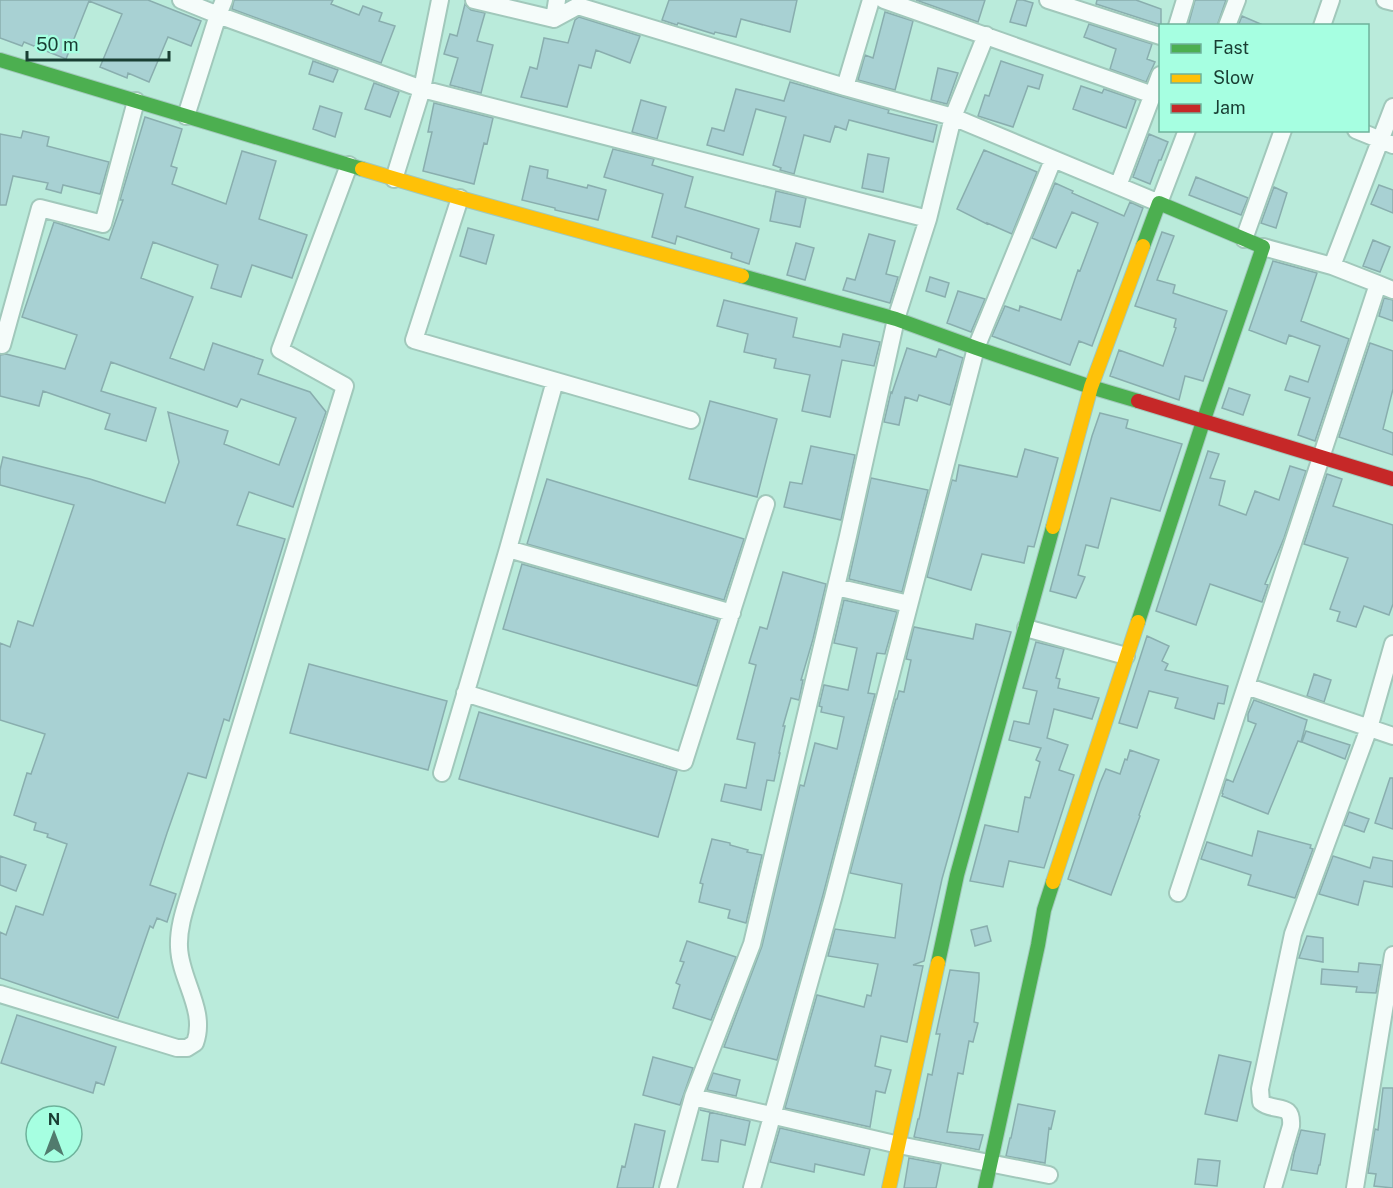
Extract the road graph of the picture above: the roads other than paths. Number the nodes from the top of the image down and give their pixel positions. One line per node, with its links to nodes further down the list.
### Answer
1 (181, 0): 13 (street)
2 (440, 0): 23 (street)
3 (474, 0): 14 (street)
4 (557, 0): 14 (street)
5 (871, 0): 22 (street)
6 (884, 0): 18 (street)
7 (1048, 0): 19 (street)
8 (1185, 0): 15 (street)
9 (1237, 0): 16 (street)
10 (1331, 0): 17 (street)
11 (1385, 0): 12 (street)
12 (1393, 2)
13 (221, 8): 23 (street); 27 (street)
14 (554, 19): 22 (street)
15 (1178, 24)
16 (1228, 24)
17 (1323, 24)
18 (986, 35): 24 (street); 28 (street)
19 (1159, 35)
20 (0, 60): 25 (street)
21 (1159, 80): 24 (street)
22 (845, 87): 28 (street)
23 (422, 89): 35 (street); 39 (street)
24 (1153, 95): 36 (street)
25 (136, 101): 27 (street); 45 (street)
26 (1393, 107): 32 (street)
27 (186, 116): 34 (street)
28 (953, 117): 33 (street); 39 (street)
29 (1185, 132): 38 (street)
30 (1282, 132): 40 (street)
31 (1361, 132): 32 (street)
32 (1387, 143): 42 (street)
33 (1053, 160): 36 (street); 46 (street)
34 (349, 165): 35 (street); 68 (street)
35 (394, 179): 37 (street)
36 (1118, 186): 38 (street)
37 (460, 198): 44 (street); 47 (street)
38 (1159, 203): 40 (street); 48 (street)
39 (928, 219): 44 (street)
40 (1244, 239): 41 (street)
41 (1263, 247): 42 (street); 50 (street)
42 (1332, 266): 43 (street)
43 (1386, 287): 51 (street)
44 (896, 319): 46 (street); 55 (street)
45 (2, 345)
46 (976, 348): 48 (street); 56 (street)
47 (555, 381): 49 (street); 54 (street)
48 (1091, 387): 50 (street); 58 (street)
49 (691, 420)
50 (1203, 422): 51 (street); 60 (street)
51 (1321, 458): 52 (street); 61 (street)
52 (1393, 479)
53 (766, 504): 57 (street)
54 (508, 549): 57 (street); 62 (street)
55 (836, 586): 56 (street); 69 (street)
56 (909, 604): 70 (street)
57 (732, 613): 62 (street)
58 (1026, 628): 60 (street); 71 (street)
59 (1393, 644): 63 (street)
60 (1126, 656): 72 (street)
61 (1246, 686): 63 (street); 66 (street)
62 (465, 693): 65 (street)
63 (1369, 728): 64 (street); 78 (street)
64 (1393, 736)
65 (442, 773)
66 (1178, 893)
67 (1392, 958): 79 (street)
68 (0, 994)
69 (693, 1096): 70 (street); 74 (street)
70 (772, 1116): 71 (street); 75 (street)
71 (899, 1145): 72 (street); 76 (street)
72 (990, 1162): 73 (street); 77 (street)
73 (1049, 1175)
74 (668, 1188)
75 (752, 1188)
76 (889, 1188)
77 (985, 1188)
78 (1273, 1188)
79 (1355, 1188)

